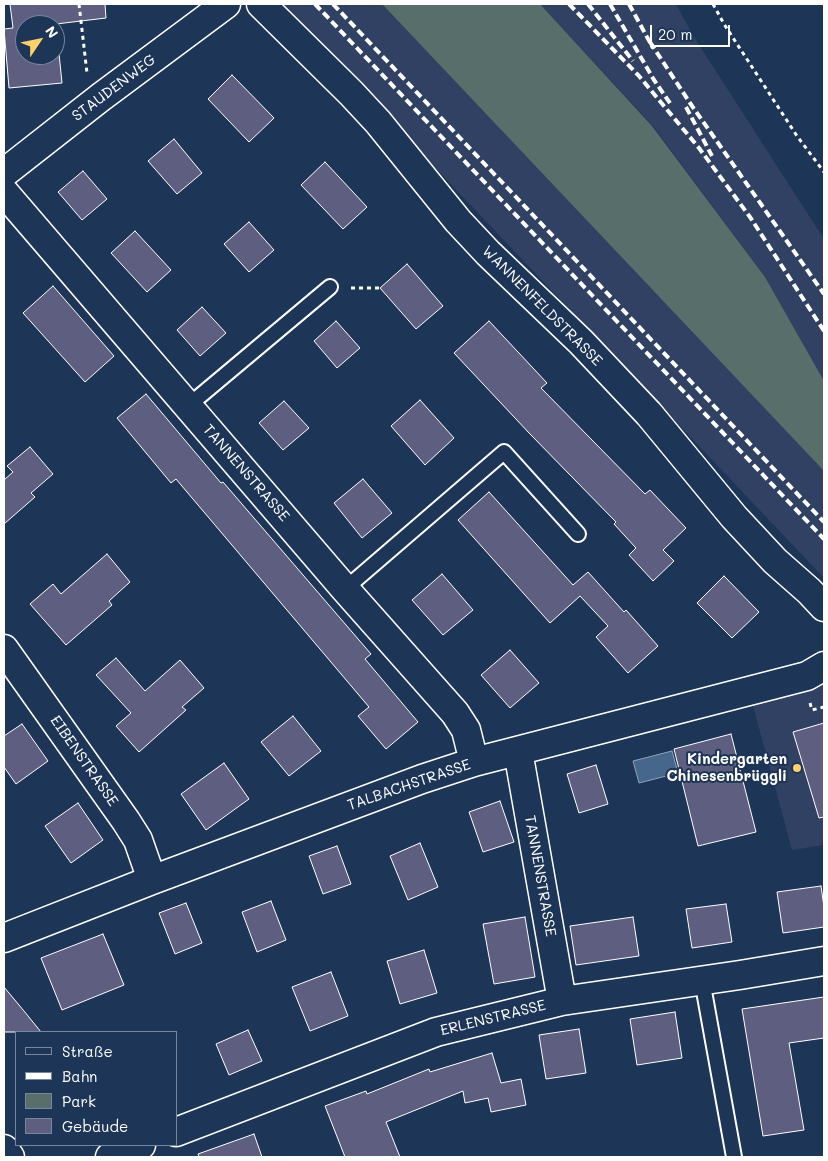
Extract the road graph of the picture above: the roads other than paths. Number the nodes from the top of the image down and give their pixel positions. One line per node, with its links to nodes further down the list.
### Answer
1 (226, 4): 3 (street, STAUDENWEG)
2 (261, 4): 9 (street, WANNENFELDSTRASSE)
3 (4, 173)
4 (4, 192): 6 (street, TANNENSTRASSE)
5 (330, 288): 6 (lane)
6 (188, 406): 8 (street, TANNENSTRASSE)
7 (578, 534): 8 (lane)
8 (345, 588): 13 (street, TANNENSTRASSE)
9 (824, 608)
10 (4, 649): 14 (street, EIBENSTRASSE)
11 (824, 666): 12 (street, TALBACHSTRASSE)
12 (518, 751): 13 (street, TALBACHSTRASSE); 18 (street, TANNENSTRASSE)
13 (474, 762): 14 (street, TALBACHSTRASSE)
14 (152, 880): 15 (street, TALBACHSTRASSE)
15 (4, 938)
16 (824, 961): 17 (street, ERLENSTRASSE)
17 (702, 980): 18 (street, ERLENSTRASSE); 24 (lane)
18 (562, 1001): 19 (street, ERLENSTRASSE)
19 (178, 1131)
20 (138, 1146): 23 (street)
21 (4, 1149): 22 (street)
22 (10, 1157)
23 (110, 1157)
24 (734, 1157)

